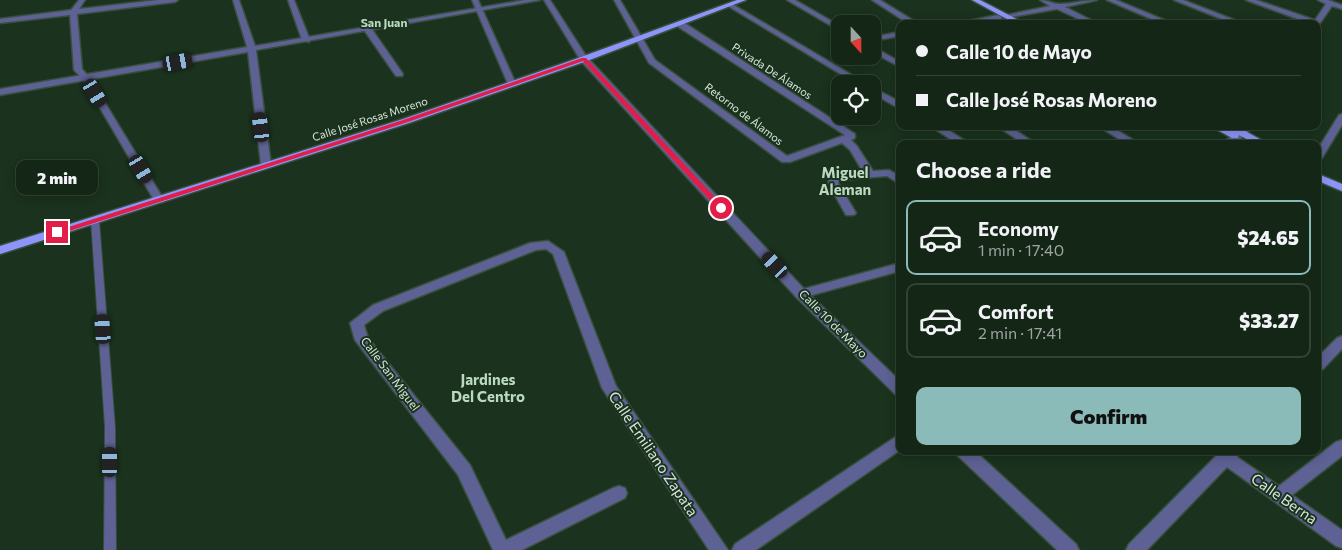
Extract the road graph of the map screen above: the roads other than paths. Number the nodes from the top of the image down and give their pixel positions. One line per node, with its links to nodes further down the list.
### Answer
1 (82, 0): 25 (street)
2 (175, 0): 25 (street)
3 (236, 0): 44 (street)
4 (291, 0): 43 (street)
5 (475, 0): 24 (street)
6 (538, 0): 24 (street)
7 (547, 0): 46 (street, Calle 10 de Mayo)
8 (617, 0): 42 (street)
9 (743, 0): 21 (main road, Calle José Rosas Moreno)
10 (790, 0): 38 (street)
11 (875, 0): 27 (street)
12 (965, 0): 26 (main road)
13 (975, 0): 26 (main road)
14 (1042, 0): 22 (street)
15 (1094, 0): 22 (street)
16 (1110, 0): 32 (street)
17 (1177, 0): 33 (street)
18 (1249, 0): 34 (street)
19 (1320, 0): 20 (street)
20 (1330, 3): 23 (street); 35 (street)
21 (730, 5): 37 (main road, Calle José Rosas Moreno); 49 (street)
22 (1056, 7): 26 (street); 31 (street)
23 (1342, 7)
24 (479, 10): 39 (street); 51 (street)
25 (73, 13): 36 (street); 50 (street)
26 (1002, 16): 28 (street); 29 (main road); 30 (main road)
27 (908, 20)
28 (980, 20)
29 (1006, 20)
30 (1012, 20)
31 (1086, 20)
32 (1160, 20)
33 (1230, 20)
34 (1305, 20)
35 (1319, 20)
36 (0, 21)
37 (680, 24): 42 (main road, Calle José Rosas Moreno); 60 (street, Privada De Álamos)
38 (831, 24)
39 (368, 30): 43 (street); 48 (street)
40 (896, 35): 41 (street)
41 (881, 37)
42 (640, 38): 46 (main road, Calle José Rosas Moreno); 60 (street, Retorno de Álamos)
43 (306, 40): 44 (street)
44 (252, 50): 50 (street); 67 (street)
45 (881, 53): 47 (street)
46 (584, 59): 51 (main road, Calle José Rosas Moreno); 80 (street, Calle 10 de Mayo)
47 (896, 63)
48 (399, 74)
49 (848, 75)
50 (86, 78): 52 (street); 74 (street)
51 (512, 84): 67 (main road, Calle José Rosas Moreno)
52 (0, 92)
53 (881, 94): 54 (street)
54 (896, 104)
55 (1342, 117): 66 (street)
56 (942, 130): 61 (street)
57 (1008, 130): 62 (street)
58 (1110, 130): 63 (street)
59 (1243, 132): 64 (street); 65 (main road)
60 (848, 137): 69 (street, Privada De Álamos)
61 (958, 140)
62 (1025, 140)
63 (1129, 140)
64 (1232, 140)
65 (1257, 140)
66 (1321, 151)
67 (266, 166): 74 (main road, Calle José Rosas Moreno)
68 (1321, 172): 72 (main road)
69 (869, 174): 70 (street); 75 (street)
70 (896, 178)
71 (1321, 178): 73 (main road)
72 (1342, 182)
73 (1342, 188)
74 (159, 200): 76 (main road, Calle José Rosas Moreno)
75 (850, 213)
76 (95, 220): 78 (main road, Calle José Rosas Moreno); 91 (lane)
77 (548, 245): 92 (street, Calle San Miguel); 93 (street, Calle Emiliano Zapata)
78 (0, 250)
79 (896, 268): 80 (street)
80 (802, 294): 83 (street, Calle 10 de Mayo)
81 (1342, 340): 82 (street)
82 (1321, 362)
83 (896, 386)
84 (896, 444): 94 (street)
85 (1342, 447): 89 (street)
86 (968, 455): 95 (street)
87 (1229, 455): 89 (street, Calle Berna); 96 (street)
88 (619, 493): 92 (street, Calle San Miguel)
89 (1279, 496): 90 (street, Calle Berna)
90 (1342, 540)
91 (110, 550)
92 (503, 550)
93 (719, 550)
94 (741, 550)
95 (1070, 550)
96 (1135, 550)

